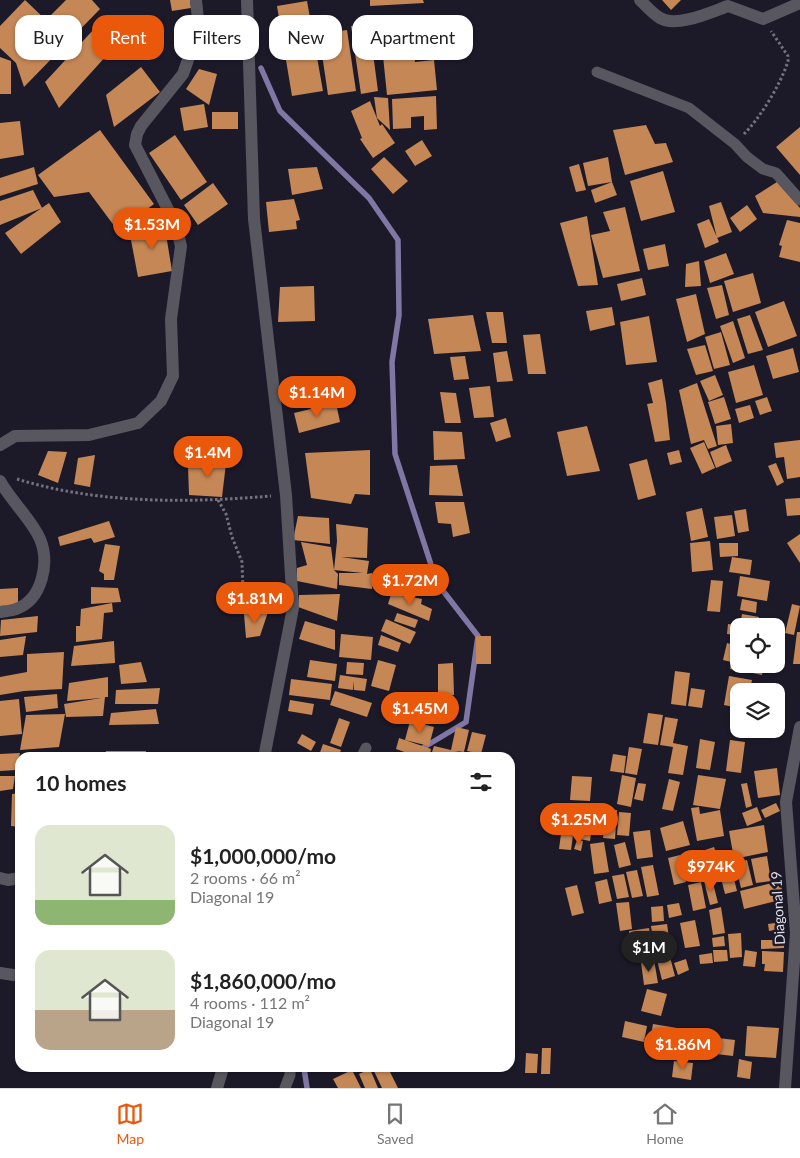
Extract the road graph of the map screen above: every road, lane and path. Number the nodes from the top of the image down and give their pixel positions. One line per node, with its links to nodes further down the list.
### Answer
1 (196, 0): 10 (street)
2 (247, 0): 12 (street)
3 (640, 0): 4 (street)
4 (726, 3): 6 (street)
5 (800, 3): 6 (street)
6 (763, 19): 8 (path)
7 (597, 72): 8 (lane)
8 (735, 144): 9 (lane)
9 (800, 200)
10 (0, 444)
11 (4, 479): 13 (path); 15 (street)
12 (286, 495): 13 (path); 17 (street)
13 (218, 500): 14 (path)
14 (243, 591)
15 (0, 612)
16 (800, 728): 26 (street, Diagonal 19)
17 (265, 752)
18 (0, 878): 19 (street)
19 (15, 879)
20 (0, 973): 21 (street)
21 (15, 975)
22 (222, 1072): 24 (street)
23 (290, 1072): 25 (lane)
24 (217, 1088)
25 (285, 1088)
26 (785, 1088)

